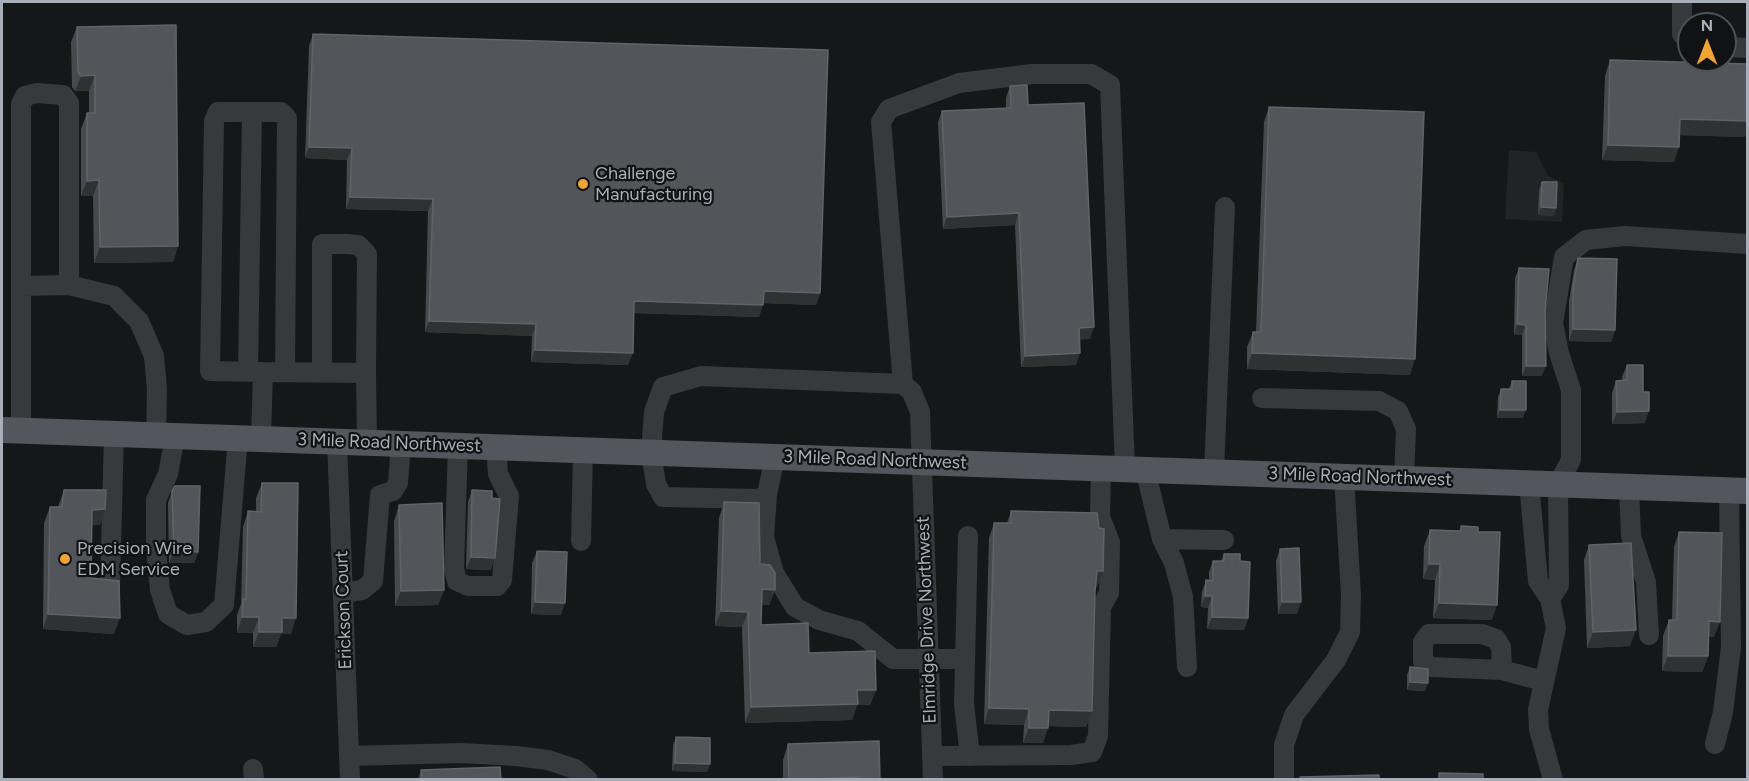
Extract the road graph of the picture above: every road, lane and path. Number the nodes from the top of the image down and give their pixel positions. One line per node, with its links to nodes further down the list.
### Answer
1 (252, 112): 6 (street); 6 (street); 7 (street)
2 (1225, 207): 26 (street)
3 (1748, 244): 30 (street)
4 (69, 285): 5 (street); 5 (street); 14 (street)
5 (21, 286): 12 (street)
6 (255, 371): 7 (street); 15 (street)
7 (285, 372): 8 (street)
8 (322, 373): 9 (street); 9 (street)
9 (366, 373): 17 (street)
10 (903, 384): 22 (street); 24 (street, Elmridge Drive Northwest); 25 (street)
11 (1262, 398): 28 (street)
12 (11, 430): 13 (main road, 3 Mile Road Northwest)
13 (114, 434): 14 (main road, 3 Mile Road Northwest); 38 (street)
14 (165, 436): 15 (main road, 3 Mile Road Northwest); 15 (street)
15 (249, 438): 16 (main road, 3 Mile Road Northwest)
16 (337, 441): 17 (main road, 3 Mile Road Northwest); 39 (street, Erickson Court)
17 (367, 442): 18 (main road, 3 Mile Road Northwest)
18 (400, 443): 19 (main road, 3 Mile Road Northwest); 39 (street)
19 (458, 445): 20 (main road, 3 Mile Road Northwest); 20 (street)
20 (496, 447): 21 (main road, 3 Mile Road Northwest)
21 (583, 450): 22 (main road, 3 Mile Road Northwest); 37 (street)
22 (651, 452): 23 (main road, 3 Mile Road Northwest); 33 (street)
23 (775, 456): 24 (main road, 3 Mile Road Northwest); 33 (street)
24 (920, 461): 25 (main road, 3 Mile Road Northwest); 42 (street, Elmridge Drive Northwest)
25 (1123, 468): 26 (main road, 3 Mile Road Northwest); 35 (street); 50 (street)
26 (1214, 472): 27 (main road, 3 Mile Road Northwest)
27 (1344, 476): 28 (main road, 3 Mile Road Northwest); 54 (street)
28 (1404, 479): 29 (main road, 3 Mile Road Northwest)
29 (1529, 483): 30 (main road, 3 Mile Road Northwest); 40 (street)
30 (1558, 484): 31 (main road, 3 Mile Road Northwest); 40 (street)
31 (1629, 487): 32 (main road, 3 Mile Road Northwest); 41 (street)
32 (1738, 491): 47 (street)
33 (767, 495): 42 (street)
34 (968, 536): 43 (street)
35 (1162, 539): 36 (street); 44 (street)
36 (1224, 540)
37 (581, 541)
38 (110, 585)
39 (343, 593): 48 (street, Erickson Court)
40 (1550, 600): 46 (street)
41 (1649, 635)
42 (928, 658): 43 (street); 49 (street, Elmridge Drive Northwest)
43 (965, 659): 50 (street)
44 (1187, 666)
45 (1503, 670): 45 (street); 46 (street)
46 (1543, 681): 55 (street)
47 (1715, 744)
48 (349, 756): 51 (street, Erickson Court); 52 (street)
49 (932, 756): 50 (street); 53 (street, Elmridge Drive Northwest)
50 (970, 756)
51 (350, 780)
52 (588, 780)
53 (933, 780)
54 (1284, 780)
55 (1553, 780)

